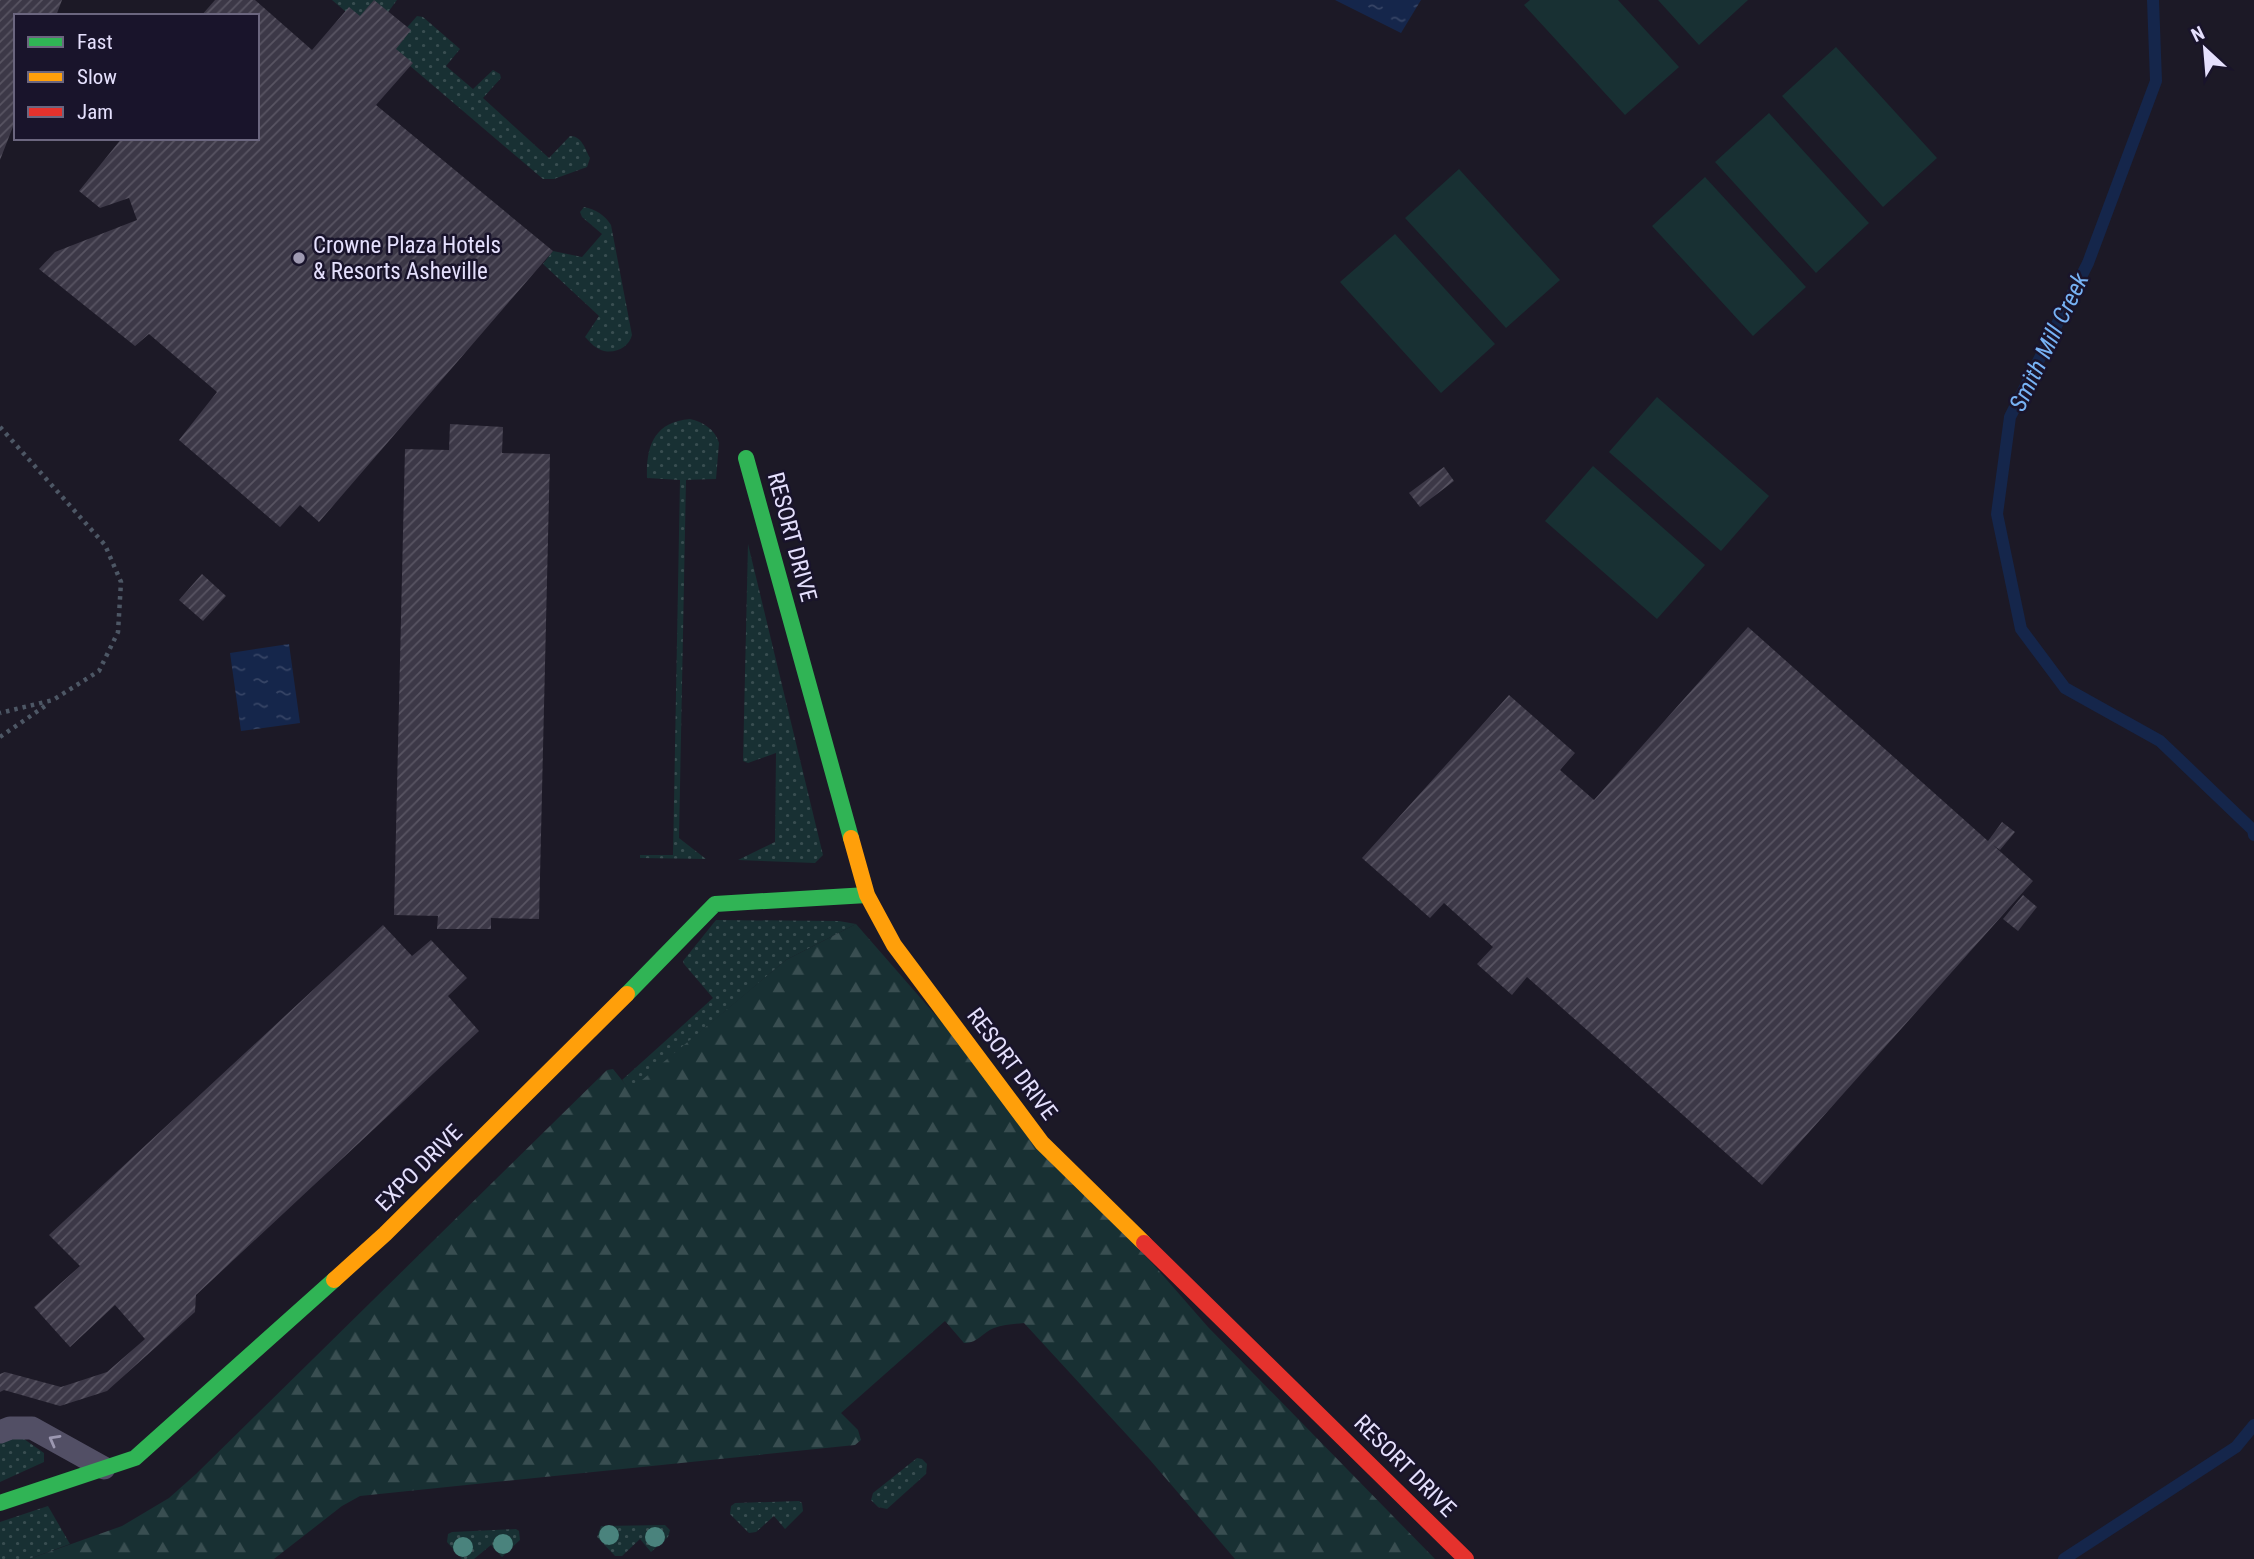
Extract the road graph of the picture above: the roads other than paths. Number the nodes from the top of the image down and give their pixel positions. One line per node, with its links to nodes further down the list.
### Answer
1 (746, 458): 2 (street, RESORT DRIVE)
2 (867, 895): 4 (street, EXPO DRIVE); 6 (street, RESORT DRIVE)
3 (0, 1432): 4 (lane, one-way to 3)
4 (104, 1468): 5 (street, EXPO DRIVE)
5 (0, 1503)
6 (1466, 1559)

